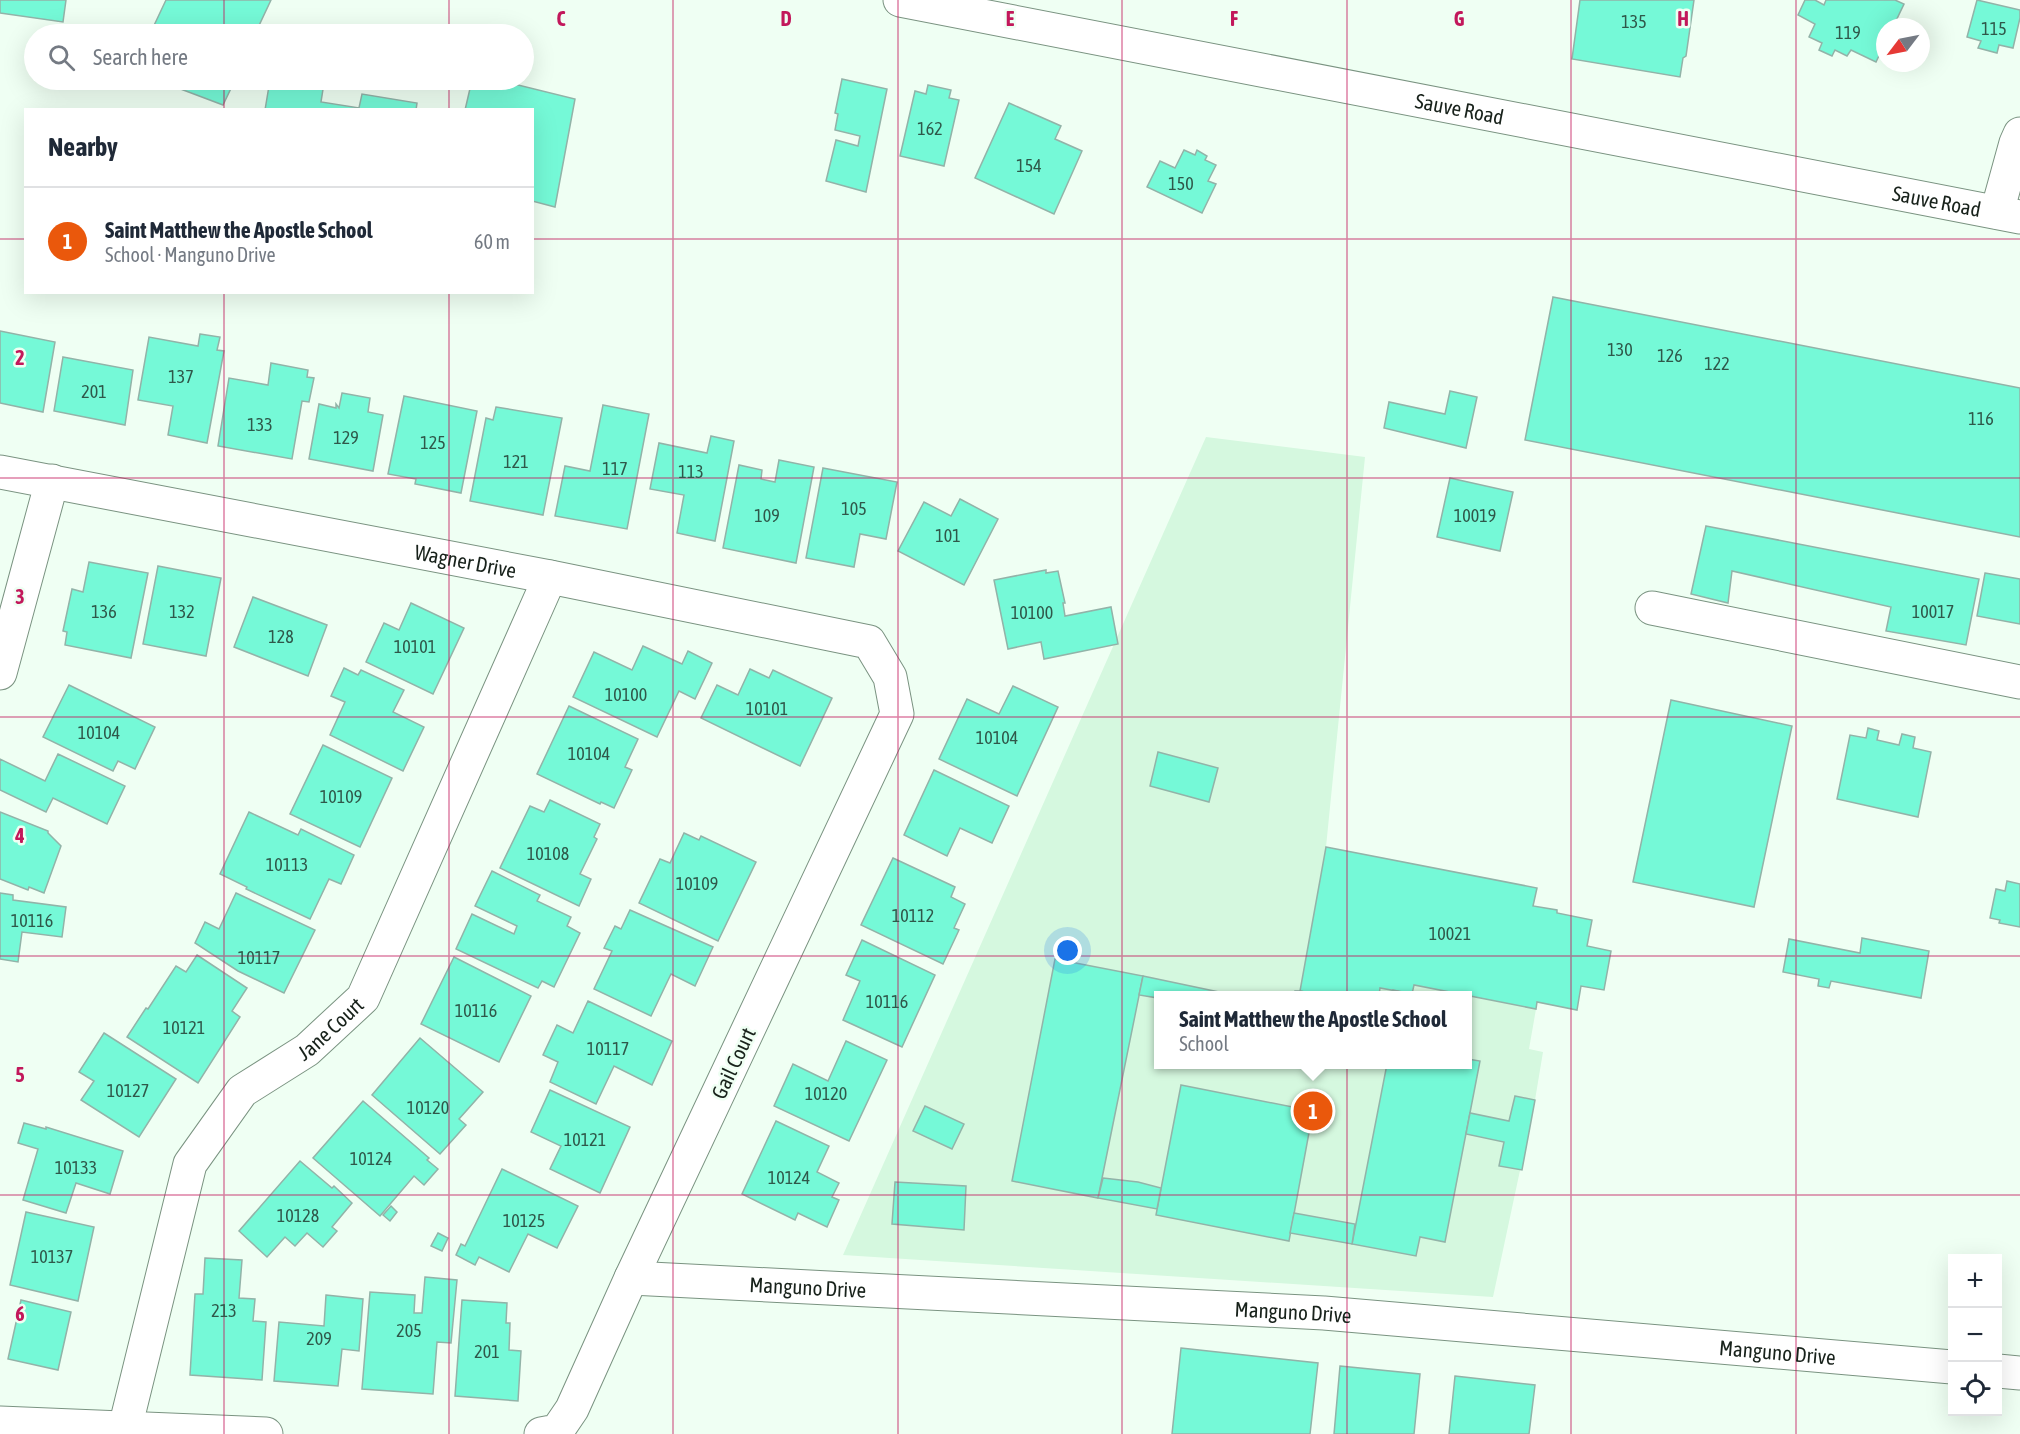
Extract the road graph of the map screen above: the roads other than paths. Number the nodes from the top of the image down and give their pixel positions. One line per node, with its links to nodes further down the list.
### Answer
1 (900, 0): 3 (street, Sauve Road)
2 (2020, 134): 3 (street)
3 (2008, 214)
4 (0, 472): 5 (street, Wagner Drive)
5 (52, 481): 6 (street, Wagner Drive); 8 (street)
6 (550, 577): 10 (street, Wagner Drive); 16 (street, Jane Court)
7 (1652, 608): 9 (street)
8 (0, 674)
9 (2020, 682)
10 (894, 699): 11 (street, Gail Court)
11 (631, 1278): 12 (street, Manguno Drive); 17 (street, Gail Court)
12 (1948, 1367)
13 (2002, 1371): 14 (street)
14 (2020, 1373)
15 (0, 1423): 16 (street)
16 (125, 1428): 18 (street)
17 (551, 1429)
18 (266, 1434)

